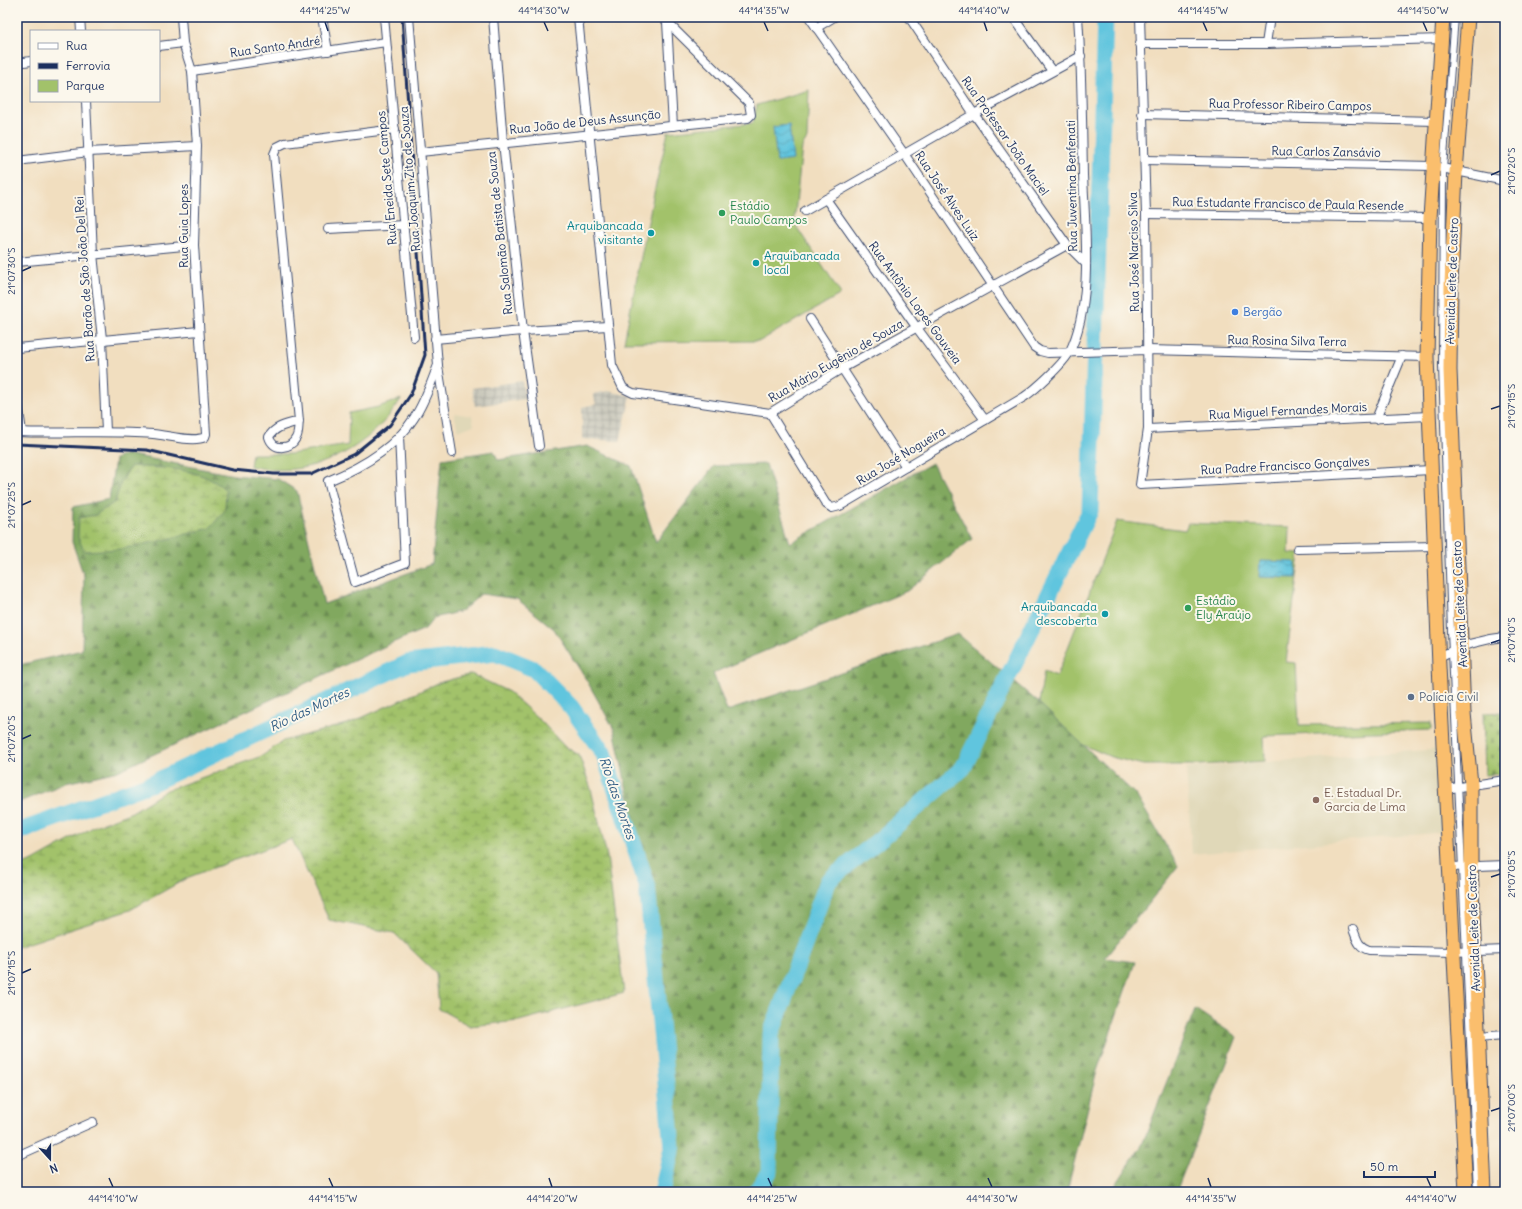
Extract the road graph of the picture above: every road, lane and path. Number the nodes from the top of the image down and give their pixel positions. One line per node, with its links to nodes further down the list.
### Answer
1 (80, 17): 20 (street)
2 (181, 17): 23 (street, Rua Guia Lopes)
3 (322, 17): 27 (street)
4 (384, 17): 22 (street, Rua Eneida Sete Campos)
5 (409, 17): 43 (street, Rua Joaquim Zito de Souza)
6 (493, 17): 40 (street, Rua Salomão Batista de Souza)
7 (578, 17): 39 (street, Rua Mário Eugênio de Souza)
8 (809, 17): 19 (street, Rua José Alves Luiz)
9 (834, 17): 19 (street)
10 (909, 17): 34 (street, Rua Professor João Maciel)
11 (1013, 17): 32 (street)
12 (1078, 17): 28 (street, Rua Juventina Benfenati)
13 (1140, 17): 24 (street, Rua José Narciso Silva)
14 (1270, 17): 25 (street)
15 (1443, 17): 21 (highway, Avenida Leite de Castro)
16 (1455, 17): 47 (street)
17 (1468, 17): 47 (highway, Avenida Leite de Castro)
18 (665, 20): 37 (street); 37 (street, Rua João de Deus Assunção)
19 (816, 28): 44 (street, Rua José Alves Luiz)
20 (81, 30)
21 (1442, 39): 25 (street); 36 (highway, Avenida Leite de Castro)
22 (386, 42): 27 (street, Rua Santo André); 38 (street, Rua Eneida Sete Campos)
23 (184, 43): 26 (street); 31 (street, Rua Guia Lopes)
24 (1140, 44): 25 (street); 35 (street, Rua José Narciso Silva)
25 (1266, 44)
26 (160, 46)
27 (328, 51): 31 (street, Rua Santo André)
28 (1081, 56): 32 (street); 59 (street, Rua Juventina Benfenati)
29 (30, 61): 30 (street)
30 (17, 63)
31 (192, 71): 41 (street, Rua Guia Lopes)
32 (1052, 71): 34 (street)
33 (86, 102): 42 (street, Rua Barão de São João Del Rei)
34 (974, 114): 44 (street); 56 (street, Rua Professor João Maciel)
35 (1142, 114): 36 (street, Rua Professor Ribeiro Campos); 45 (street, Rua José Narciso Silva)
36 (1436, 121): 47 (highway, Avenida Leite de Castro)
37 (673, 126): 39 (street, Rua João de Deus Assunção)
38 (395, 129): 53 (street, Rua Eneida Sete Campos); 83 (street)
39 (589, 133): 40 (street, Rua João de Deus Assunção); 62 (street, Rua Mário Eugênio de Souza)
40 (503, 142): 43 (street, Rua João de Deus Assunção); 65 (street, Rua Salomão Batista de Souza)
41 (197, 146): 42 (street); 55 (street, Rua Guia Lopes)
42 (89, 152): 46 (street); 57 (street, Rua Barão de São João Del Rei)
43 (420, 152): 68 (street, Rua Joaquim Zito de Souza)
44 (905, 155): 49 (street); 60 (street, Rua José Alves Luiz)
45 (1145, 160): 47 (street, Rua Carlos Zansávio); 51 (street, Rua José Narciso Silva)
46 (17, 161)
47 (1444, 169): 48 (street, Rua Carlos Zansávio); 52 (highway, Avenida Leite de Castro); 76 (highway, Avenida Leite de Castro)
48 (1505, 181)
49 (826, 199): 50 (street); 63 (street, Rua Antônio Lopes Gouveia)
50 (805, 211)
51 (1146, 214): 52 (street, Rua Estudante Francisco de Paula Resende); 71 (street, Rua José Narciso Silva)
52 (1430, 218): 74 (highway, Avenida Leite de Castro)
53 (404, 225): 54 (street); 66 (street, Rua Eneida Sete Campos)
54 (328, 229)
55 (194, 245): 57 (street); 64 (street, Rua Guia Lopes)
56 (1067, 245): 59 (street, Rua Professor João Maciel); 60 (street, Rua Mário Eugênio de Souza)
57 (93, 254): 58 (street); 67 (street, Rua Barão de São João Del Rei)
58 (17, 262)
59 (1086, 264): 72 (street, Rua Juventina Benfenati)
60 (993, 287): 63 (street, Rua Mário Eugênio de Souza); 72 (street, Rua José Alves Luiz)
61 (810, 320): 77 (street)
62 (608, 326): 65 (street); 79 (street, Rua Mário Eugênio de Souza)
63 (917, 328): 77 (street, Rua Mário Eugênio de Souza); 82 (street, Rua Antônio Lopes Gouveia)
64 (199, 331): 67 (street); 86 (street, Rua Guia Lopes)
65 (522, 331): 68 (street); 88 (street, Rua Salomão Batista de Souza)
66 (414, 337)
67 (102, 339): 69 (street); 86 (street, Rua Barão de São João Del Rei)
68 (435, 340): 75 (street, Rua Joaquim Zito de Souza)
69 (17, 348)
70 (1135, 350): 71 (street, Rua Rosina Silva Terra); 72 (street, Rua José Alves Luiz)
71 (1148, 350): 73 (street, Rua Rosina Silva Terra); 84 (street, Rua José Narciso Silva)
72 (1069, 352): 82 (street, Rua José Nogueira)
73 (1402, 356): 74 (street, Rua Rosina Silva Terra); 81 (street)
74 (1427, 357): 76 (highway); 80 (highway, Avenida Leite de Castro)
75 (438, 365): 87 (street); 89 (street, Rua Joaquim Zito de Souza)
76 (1446, 368): 96 (highway, Avenida Leite de Castro)
77 (841, 369): 79 (street, Rua Mário Eugênio de Souza); 90 (street)
78 (17, 398): 85 (street)
79 (770, 413): 90 (street, Rua José Nogueira)
80 (1429, 416): 81 (street, Rua Miguel Fernandes Morais); 91 (highway, Avenida Leite de Castro)
81 (1376, 419): 84 (street, Rua Miguel Fernandes Morais)
82 (985, 420): 90 (street, Rua José Nogueira)
83 (299, 421)
84 (1148, 429): 92 (street, Rua José Narciso Silva)
85 (19, 432): 86 (street)
86 (106, 432)
87 (399, 436): 87 (street)
88 (539, 446)
89 (452, 453)
90 (906, 467)
91 (1432, 470): 92 (street, Rua Padre Francisco Gonçalves); 93 (highway, Avenida Leite de Castro)
92 (1140, 485)
93 (1434, 546): 94 (street); 97 (highway, Avenida Leite de Castro)
94 (1297, 549)
95 (1505, 637): 96 (street)
96 (1457, 648): 97 (street); 99 (highway, Avenida Leite de Castro)
97 (1439, 657): 99 (highway, Avenida Leite de Castro)
98 (1505, 780): 99 (street)
99 (1458, 787): 101 (highway, Avenida Leite de Castro); 101 (highway, Avenida Leite de Castro)
100 (1505, 865): 101 (street)
101 (1461, 866): 104 (highway, Avenida Leite de Castro); 104 (highway, Avenida Leite de Castro)
102 (1353, 929): 104 (street)
103 (1505, 950): 104 (street)
104 (1465, 952): 106 (highway, Avenida Leite de Castro); 109 (highway, Avenida Leite de Castro); 110 (street)
105 (1505, 1036): 106 (street)
106 (1478, 1037): 111 (highway, Avenida Leite de Castro)
107 (93, 1122): 108 (street)
108 (17, 1156)
109 (1466, 1192)
110 (1476, 1192)
111 (1485, 1192)

